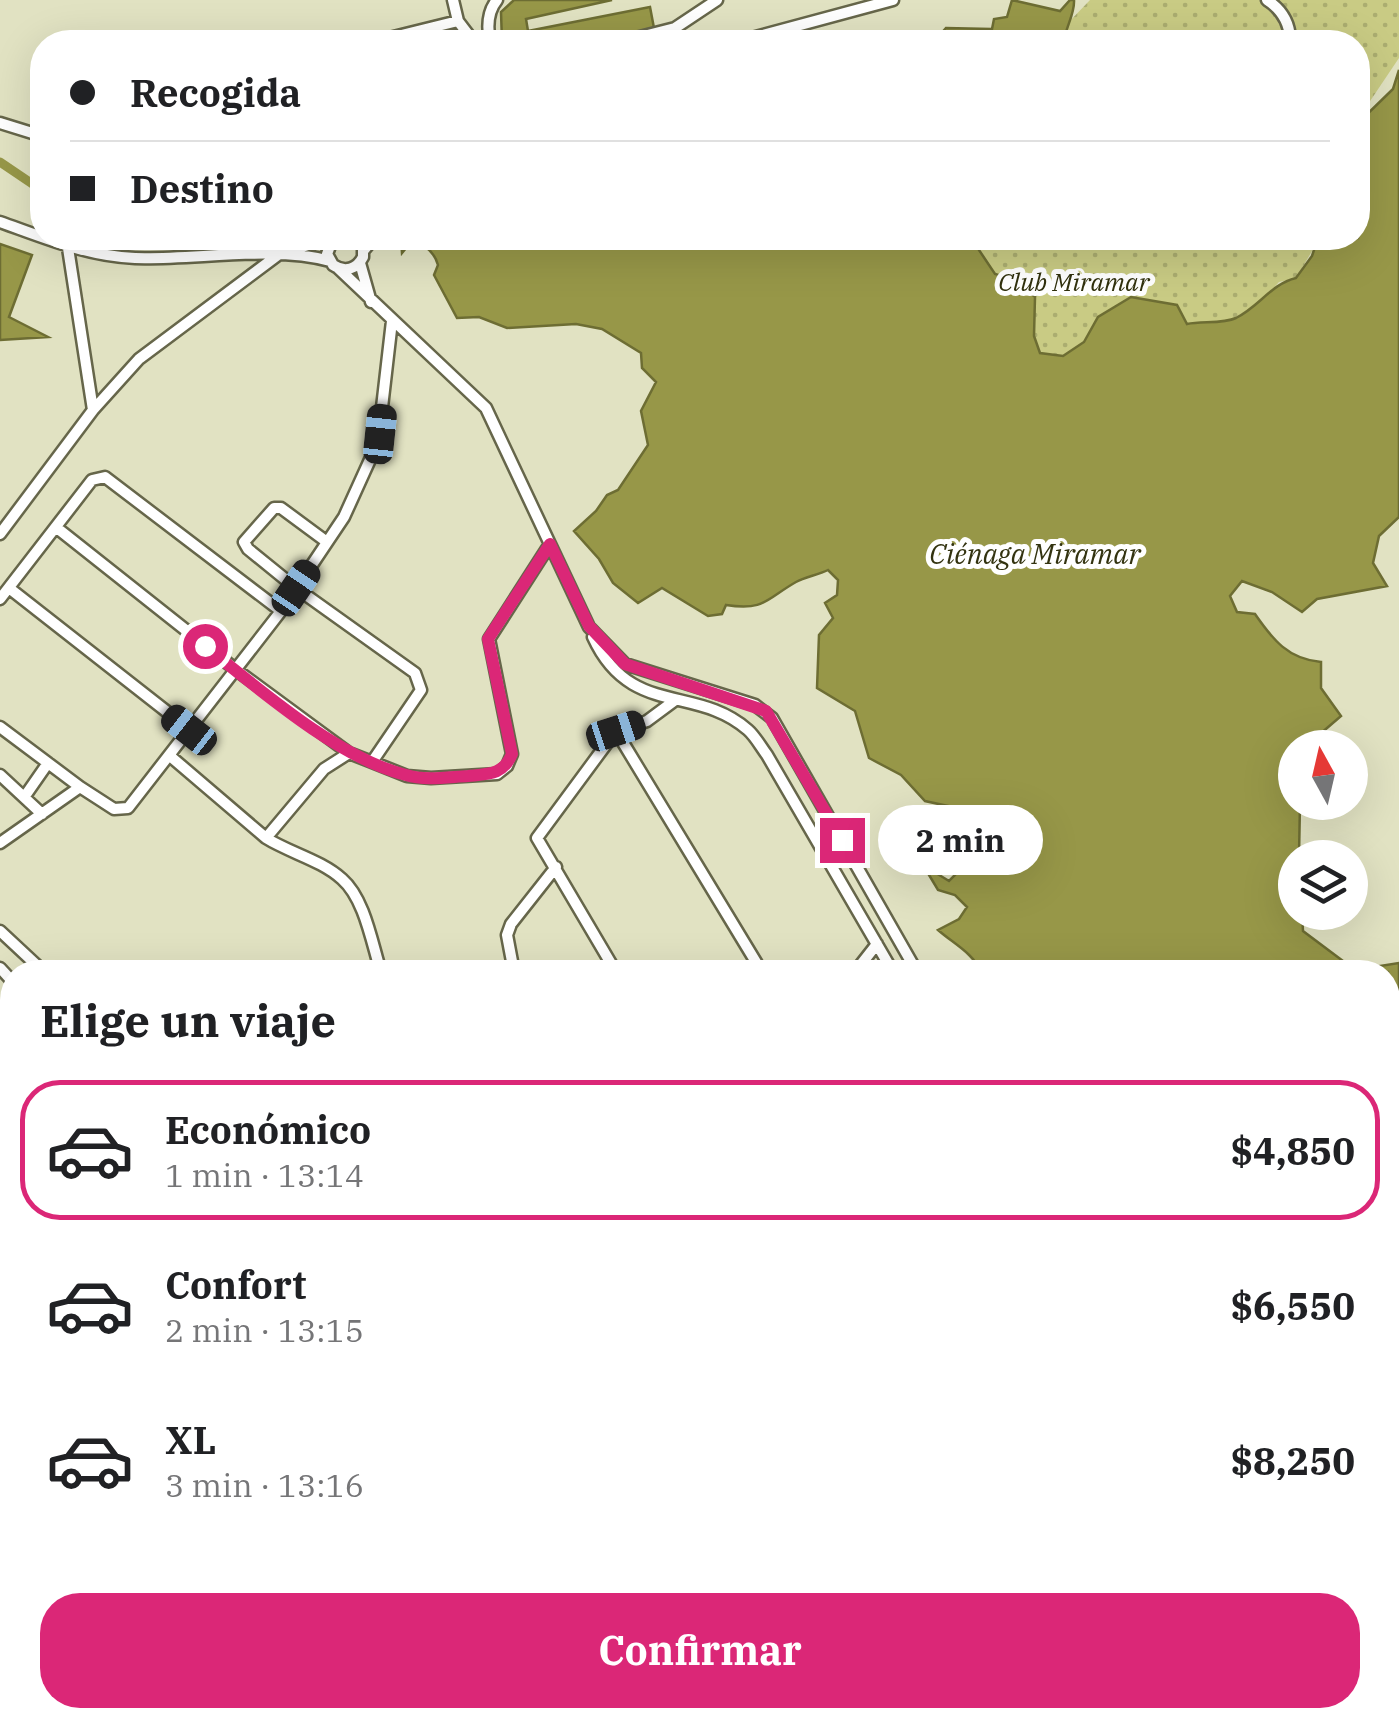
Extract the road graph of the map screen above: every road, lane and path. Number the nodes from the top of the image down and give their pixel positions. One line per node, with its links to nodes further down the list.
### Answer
1 (453, 0): 6 (street)
2 (497, 0): 9 (street)
3 (717, 0): 10 (street)
4 (893, 0): 11 (street)
5 (1267, 0): 12 (street)
6 (458, 20): 7 (street); 8 (street)
7 (420, 30)
8 (465, 30)
9 (487, 30)
10 (667, 30)
11 (782, 30)
12 (1290, 30)
13 (0, 123): 14 (street)
14 (30, 132)
15 (0, 222): 16 (street)
16 (30, 233)
17 (68, 250): 27 (street)
18 (82, 250): 22 (street)
19 (294, 250): 22 (street)
20 (328, 250): 24 (street)
21 (364, 250): 23 (street)
22 (278, 255): 24 (street); 27 (street)
23 (360, 263): 24 (street); 25 (street)
24 (334, 265): 25 (street)
25 (372, 303): 26 (street)
26 (392, 321): 30 (street); 31 (street)
27 (92, 410): 29 (street)
28 (57, 528): 32 (street); 35 (street); 37 (street)
29 (0, 534)
30 (326, 542): 33 (street); 33 (street)
31 (550, 544): 36 (street); 45 (street)
32 (9, 588): 34 (street); 40 (street)
33 (296, 588): 35 (street); 45 (street)
34 (0, 599)
35 (281, 611): 37 (street)
36 (589, 626): 38 (street); 62 (street)
37 (235, 670): 40 (street); 42 (street)
38 (674, 701): 41 (street); 54 (street)
39 (0, 727): 44 (street)
40 (189, 730): 43 (street)
41 (616, 731): 52 (street); 59 (street)
42 (349, 753): 45 (street); 50 (street)
43 (170, 756): 47 (street); 50 (street)
44 (48, 762): 47 (street); 48 (street)
45 (372, 762)
46 (0, 774): 48 (street)
47 (80, 787): 49 (street)
48 (26, 796): 49 (street)
49 (42, 814): 51 (street)
50 (266, 838): 56 (street)
51 (0, 844)
52 (556, 868): 57 (street); 58 (street)
53 (0, 931): 55 (street)
54 (877, 944): 60 (street); 61 (street)
55 (31, 960)
56 (377, 960)
57 (512, 960)
58 (609, 960)
59 (755, 960)
60 (865, 960)
61 (886, 960)
62 (911, 960)

